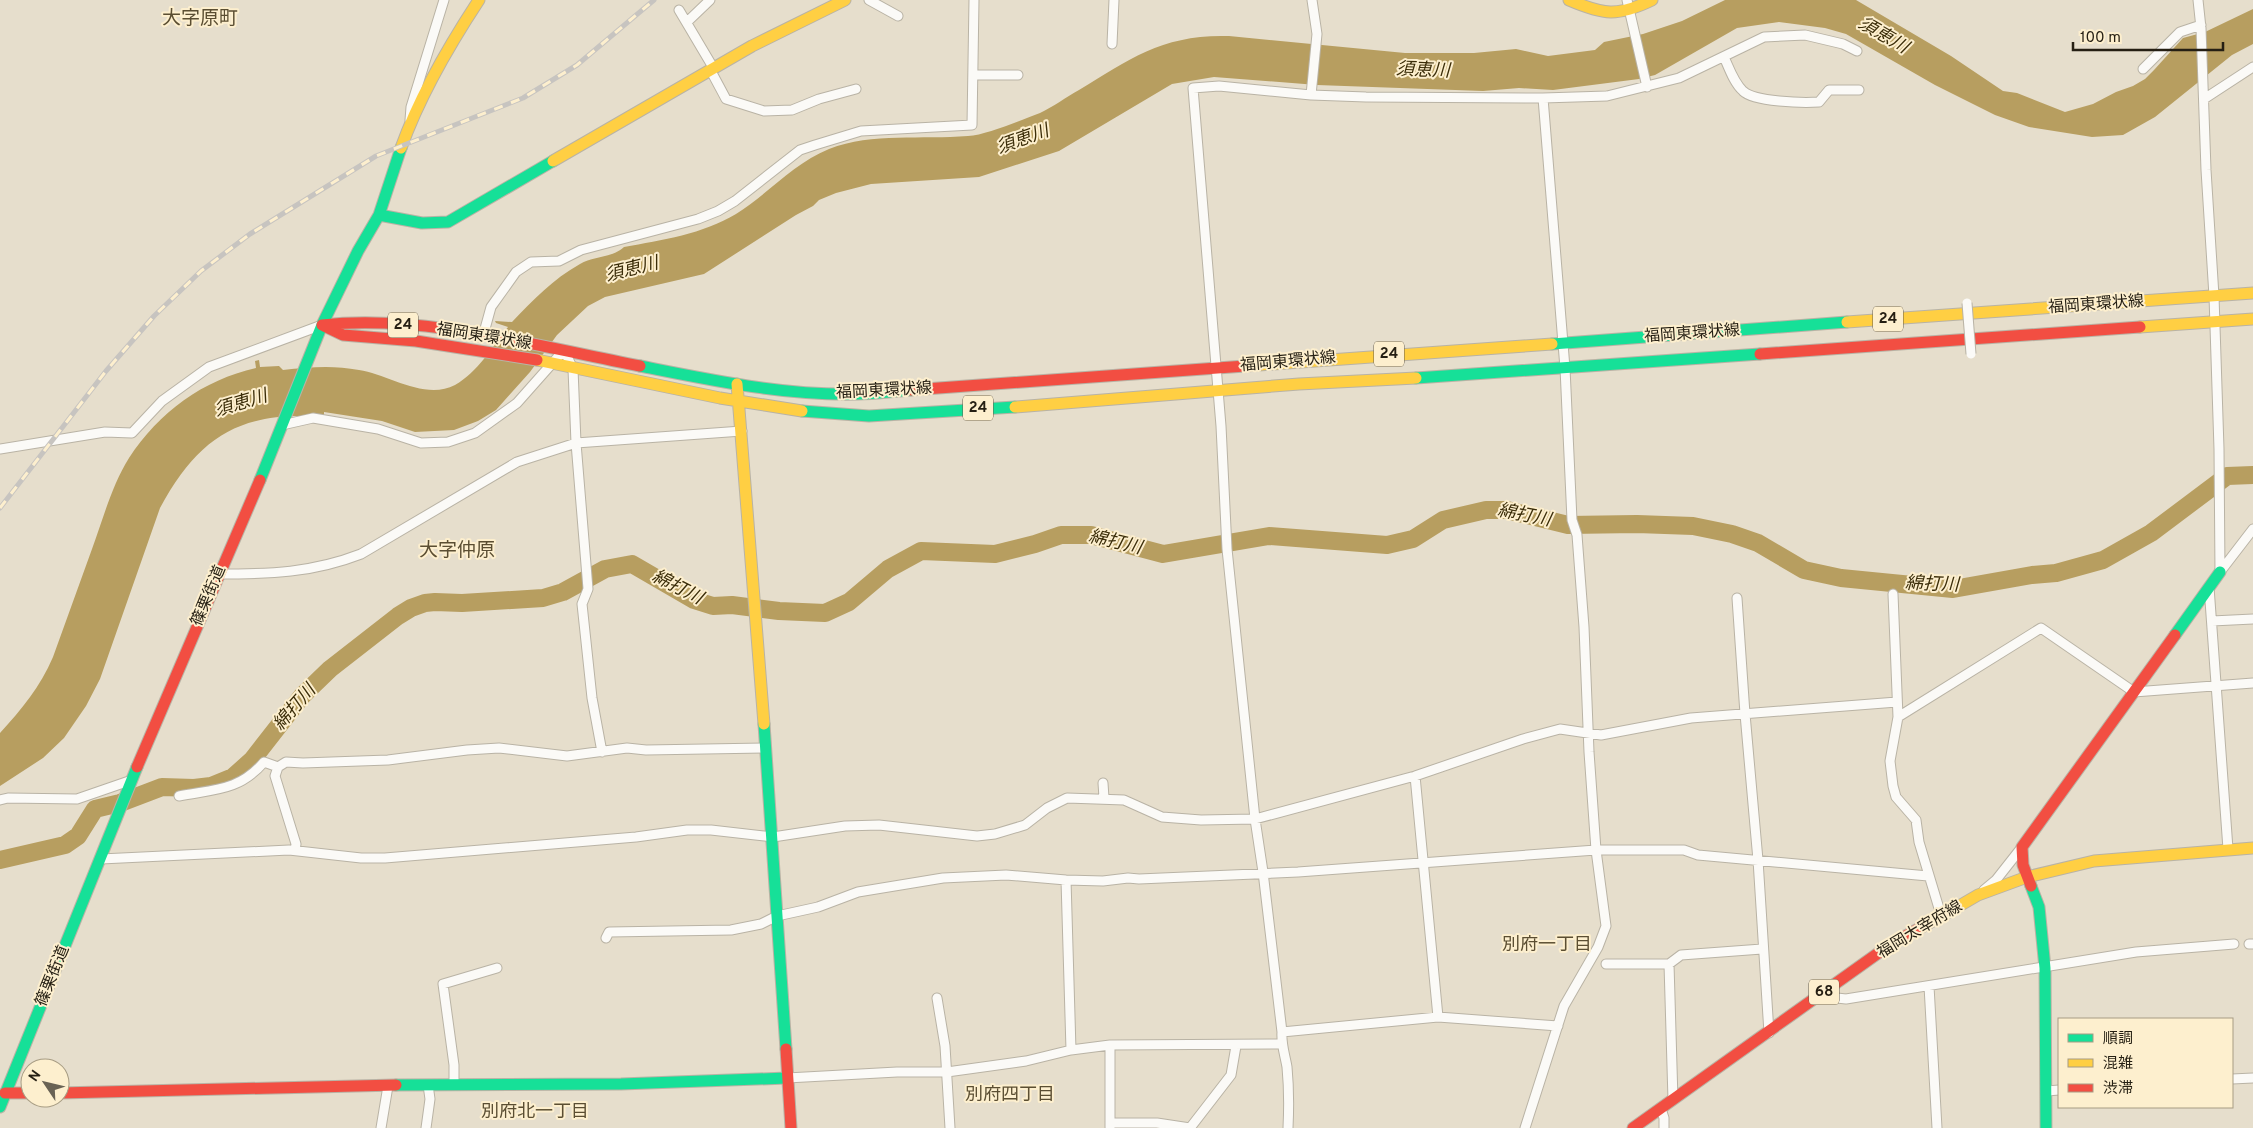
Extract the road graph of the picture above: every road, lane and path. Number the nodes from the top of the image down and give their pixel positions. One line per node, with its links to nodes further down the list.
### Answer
1 (444, 0): 17 (street)
2 (480, 0): 19 (main road, 篠栗街道)
3 (710, 0): 15 (street)
4 (845, 0): 24 (main road)
5 (870, 0): 14 (street)
6 (974, 0): 25 (street)
7 (1114, 0): 18 (street)
8 (1312, 0): 29 (street)
9 (1569, 0): 12 (main road)
10 (1652, 0): 12 (main road)
11 (2198, 0): 16 (street)
12 (1628, 5): 27 (street)
13 (679, 10): 15 (street)
14 (898, 16)
15 (687, 22): 24 (street)
16 (2201, 27): 23 (street); 31 (street)
17 (431, 41): 19 (street); 33 (street)
18 (1112, 44)
19 (447, 48): 33 (main road, 篠栗街道)
20 (1857, 51): 21 (street)
21 (1724, 57): 27 (street); 30 (street)
22 (2253, 66): 31 (street)
23 (2143, 69)
24 (712, 70): 28 (street); 34 (main road)
25 (972, 75): 26 (street); 41 (street)
26 (1018, 75)
27 (1647, 84): 32 (street)
28 (856, 89)
29 (1312, 90): 32 (street); 46 (street)
30 (1859, 90)
31 (2203, 97): 36 (street)
32 (1543, 98): 42 (street)
33 (409, 126): 34 (main road, 篠栗街道)
34 (379, 215): 40 (main road, 篠栗街道)
35 (2253, 293): 36 (main road, 福岡東環状線 / 24)
36 (2214, 296): 39 (street); 42 (main road, 福岡東環状線 / 24)
37 (1968, 303): 44 (street, bridge)
38 (2253, 319): 39 (main road, 福岡東環状線 / 24)
39 (2214, 321): 47 (main road, 福岡東環状線 / 24); 57 (street)
40 (322, 325): 41 (main road, 福岡東環状線 / 24); 45 (main road, 福岡東環状線 / 24); 52 (main road, 篠栗街道); 55 (street)
41 (483, 336): 43 (main road, 福岡東環状線 / 24)
42 (1562, 343): 46 (main road, 福岡東環状線 / 24); 47 (street)
43 (559, 350): 45 (street); 48 (street); 49 (main road, 福岡東環状線 / 24)
44 (1971, 354)
45 (548, 363): 48 (main road, 福岡東環状線 / 24); 52 (street)
46 (1216, 368): 49 (main road, 福岡東環状線 / 24); 50 (street)
47 (1565, 368): 50 (main road, 福岡東環状線 / 24); 70 (street)
48 (572, 369): 51 (main road, 福岡東環状線 / 24); 54 (street)
49 (737, 384): 51 (main road)
50 (1218, 392): 51 (main road, 福岡東環状線 / 24); 80 (street)
51 (739, 401): 53 (main road)
52 (282, 425): 58 (main road, 篠栗街道)
53 (742, 431): 54 (street); 71 (main road)
54 (576, 443): 58 (street); 72 (street)
55 (0, 449)
56 (2253, 529): 57 (street)
57 (2220, 572): 59 (main road)
58 (218, 574): 75 (main road, 篠栗街道)
59 (2209, 587): 63 (street); 66 (main road)
60 (1893, 594): 67 (street)
61 (1737, 598): 68 (street)
62 (2253, 619): 63 (street)
63 (2212, 621): 65 (street)
64 (2253, 683): 65 (street)
65 (2217, 685): 66 (street); 84 (street)
66 (2134, 692): 69 (street); 82 (main road)
67 (1897, 702): 68 (street); 69 (street)
68 (1745, 714): 70 (street); 88 (street)
69 (1898, 717): 91 (street)
70 (1590, 734): 74 (street); 86 (street)
71 (766, 748): 72 (street); 81 (main road)
72 (602, 752): 73 (street)
73 (278, 767): 77 (street); 85 (street)
74 (1415, 776): 80 (street); 89 (street)
75 (132, 780): 79 (street); 87 (main road, 篠栗街道)
76 (1103, 783): 78 (street)
77 (179, 796)
78 (1104, 798): 80 (street); 81 (street)
79 (0, 800)
80 (1255, 819): 90 (street)
81 (773, 837): 85 (street); 96 (main road)
82 (2022, 847): 92 (main road); 94 (street)
83 (2253, 848): 84 (main road, 福岡太宰府線 / 68)
84 (2228, 849): 92 (main road, 福岡太宰府線 / 68)
85 (295, 850): 87 (street)
86 (1596, 850): 88 (street); 89 (street); 108 (street)
87 (101, 859): 124 (main road, 篠栗街道)
88 (1758, 860): 91 (street); 99 (street)
89 (1422, 862): 90 (street); 107 (street)
90 (1263, 872): 93 (street); 109 (street)
91 (1928, 876): 95 (street)
92 (2027, 877): 94 (main road, 福岡太宰府線 / 68); 103 (main road)
93 (1066, 880): 96 (street); 114 (street)
94 (1978, 895): 95 (main road, 福岡太宰府線 / 68)
95 (1941, 915): 105 (main road, 福岡太宰府線 / 68)
96 (777, 916): 97 (street); 116 (main road)
97 (606, 938)
98 (2234, 944): 103 (street)
99 (1762, 949): 101 (street); 110 (street)
100 (1606, 964): 101 (street)
101 (1669, 964): 127 (street)
102 (497, 968): 119 (street)
103 (2045, 968): 104 (street); 122 (main road)
104 (1929, 986): 105 (street); 139 (street)
105 (1819, 996): 110 (main road, 福岡太宰府線 / 68)
106 (936, 998): 115 (street)
107 (1438, 1016): 108 (street); 109 (street)
108 (1558, 1026): 137 (street)
109 (1282, 1032): 111 (street)
110 (1769, 1033): 127 (main road, 福岡太宰府線 / 68)
111 (1281, 1044): 113 (street); 136 (street)
112 (1110, 1045): 113 (street); 114 (street); 130 (street)
113 (1236, 1046): 130 (street)
114 (1071, 1050): 115 (street)
115 (947, 1072): 116 (street); 135 (street)
116 (788, 1078): 119 (main road); 134 (main road)
117 (2253, 1078): 118 (street)
118 (2233, 1079)
119 (454, 1084): 120 (main road)
120 (428, 1085): 121 (main road); 133 (street)
121 (388, 1086): 126 (main road); 132 (street)
122 (2047, 1090): 123 (street); 140 (main road)
123 (2058, 1090)
124 (5, 1093): 125 (main road); 128 (main road, 篠栗街道)
125 (20, 1093)
126 (70, 1093)
127 (1673, 1100): 129 (main road, 福岡太宰府線 / 68)
128 (0, 1106)
129 (1661, 1109): 131 (main road, 福岡太宰府線 / 68); 138 (street)
130 (1110, 1125)
131 (1636, 1127)
132 (381, 1128)
133 (426, 1128)
134 (791, 1128)
135 (950, 1128)
136 (1288, 1128)
137 (1525, 1128)
138 (1664, 1128)
139 (1937, 1128)
140 (2046, 1128)

